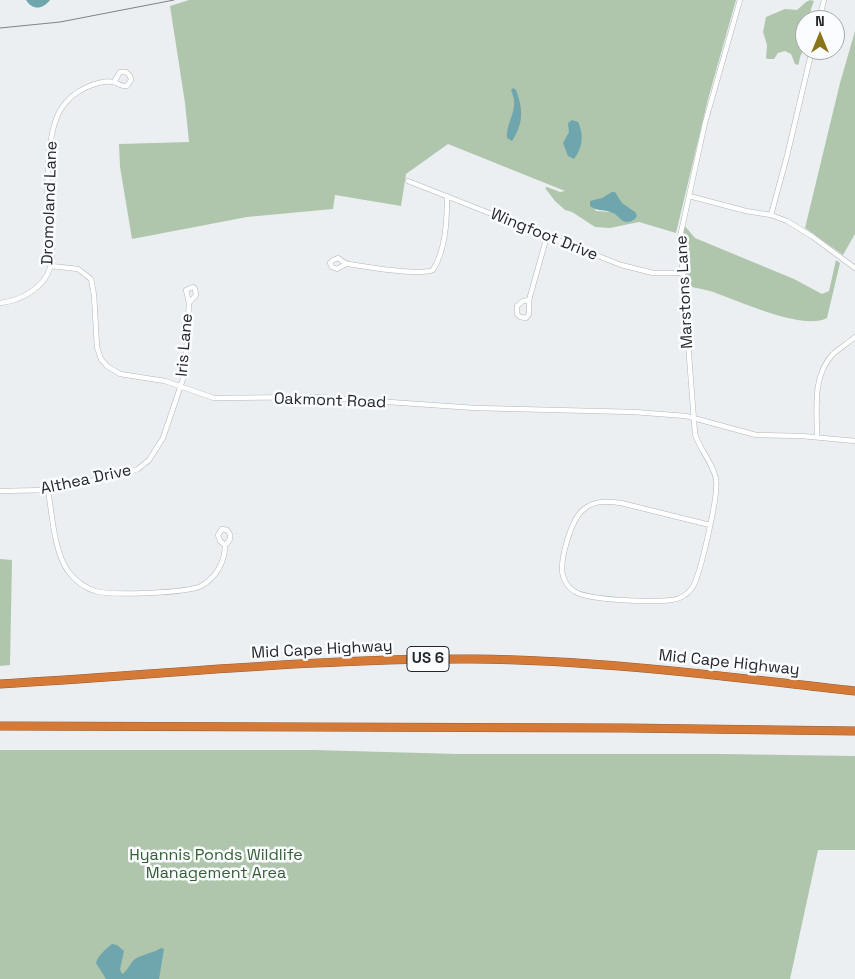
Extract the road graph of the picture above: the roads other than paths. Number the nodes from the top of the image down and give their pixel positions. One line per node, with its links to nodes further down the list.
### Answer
1 (740, 0): 6 (street, Marstons Lane)
2 (810, 60): 7 (street)
3 (114, 82): 10 (street, Dromoland Lane)
4 (408, 181): 5 (street, Wingfoot Drive)
5 (447, 196): 8 (street, Wingfoot Drive); 9 (street)
6 (688, 196): 7 (street); 12 (street, Marstons Lane)
7 (771, 215): 11 (street)
8 (547, 236): 12 (street, Wingfoot Drive); 13 (street)
9 (346, 264)
10 (51, 266): 14 (street, Dromoland Lane); 17 (street, Oakmont Road)
11 (855, 268)
12 (682, 273): 18 (street, Marstons Lane)
13 (529, 300)
14 (0, 303)
15 (189, 303): 17 (street, Iris Lane)
16 (855, 337): 19 (street)
17 (181, 388): 18 (street, Oakmont Road); 21 (street, Althea Drive)
18 (694, 418): 19 (street, Oakmont Road); 23 (street, Marstons Lane)
19 (817, 437): 20 (street, Oakmont Road)
20 (855, 441)
21 (48, 490): 22 (street, Althea Drive); 24 (street)
22 (0, 491)
23 (710, 525): 23 (street, Marstons Lane)
24 (225, 545)
25 (0, 684): 26 (highway, Mid Cape Highway / US 6)
26 (855, 691)
27 (0, 726): 28 (highway)
28 (855, 731)

